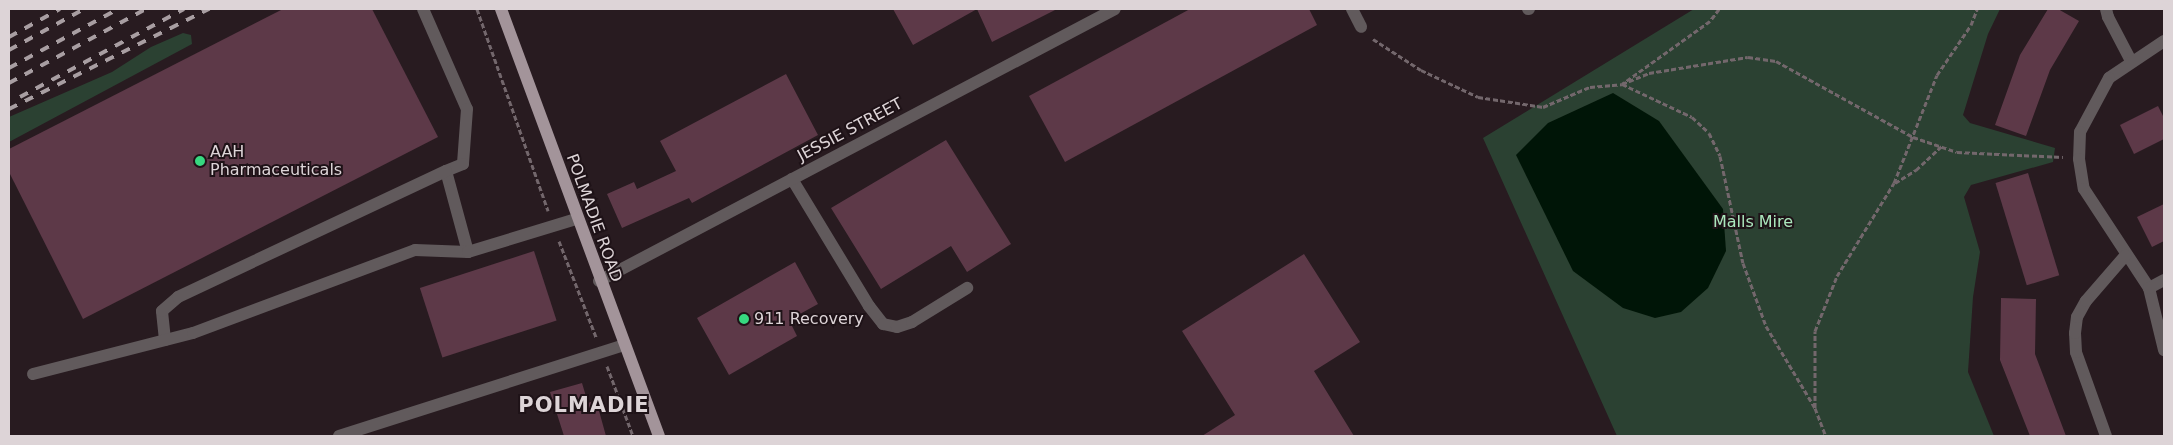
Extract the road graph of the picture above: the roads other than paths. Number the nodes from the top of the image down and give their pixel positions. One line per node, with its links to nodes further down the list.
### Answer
1 (423, 9): 9 (street)
2 (501, 9): 11 (main road, POLMADIE ROAD)
3 (1115, 9): 10 (street, JESSIE STREET)
4 (1352, 9): 6 (street)
5 (2106, 9): 8 (street)
6 (1361, 27)
7 (2164, 41): 8 (street)
8 (2131, 61): 13 (street)
9 (446, 171): 12 (street); 18 (street)
10 (792, 179): 15 (street, JESSIE STREET); 16 (street)
11 (576, 219): 12 (street); 15 (main road, POLMADIE ROAD)
12 (468, 252): 18 (street)
13 (2125, 256): 17 (street); 24 (street)
14 (2164, 280): 17 (street)
15 (599, 281): 19 (main road, POLMADIE ROAD)
16 (967, 288)
17 (2149, 288): 20 (street)
18 (165, 340): 21 (street)
19 (624, 345): 22 (street); 23 (main road, POLMADIE ROAD)
20 (2164, 350)
21 (33, 374)
22 (339, 436)
23 (659, 436)
24 (2106, 436)

